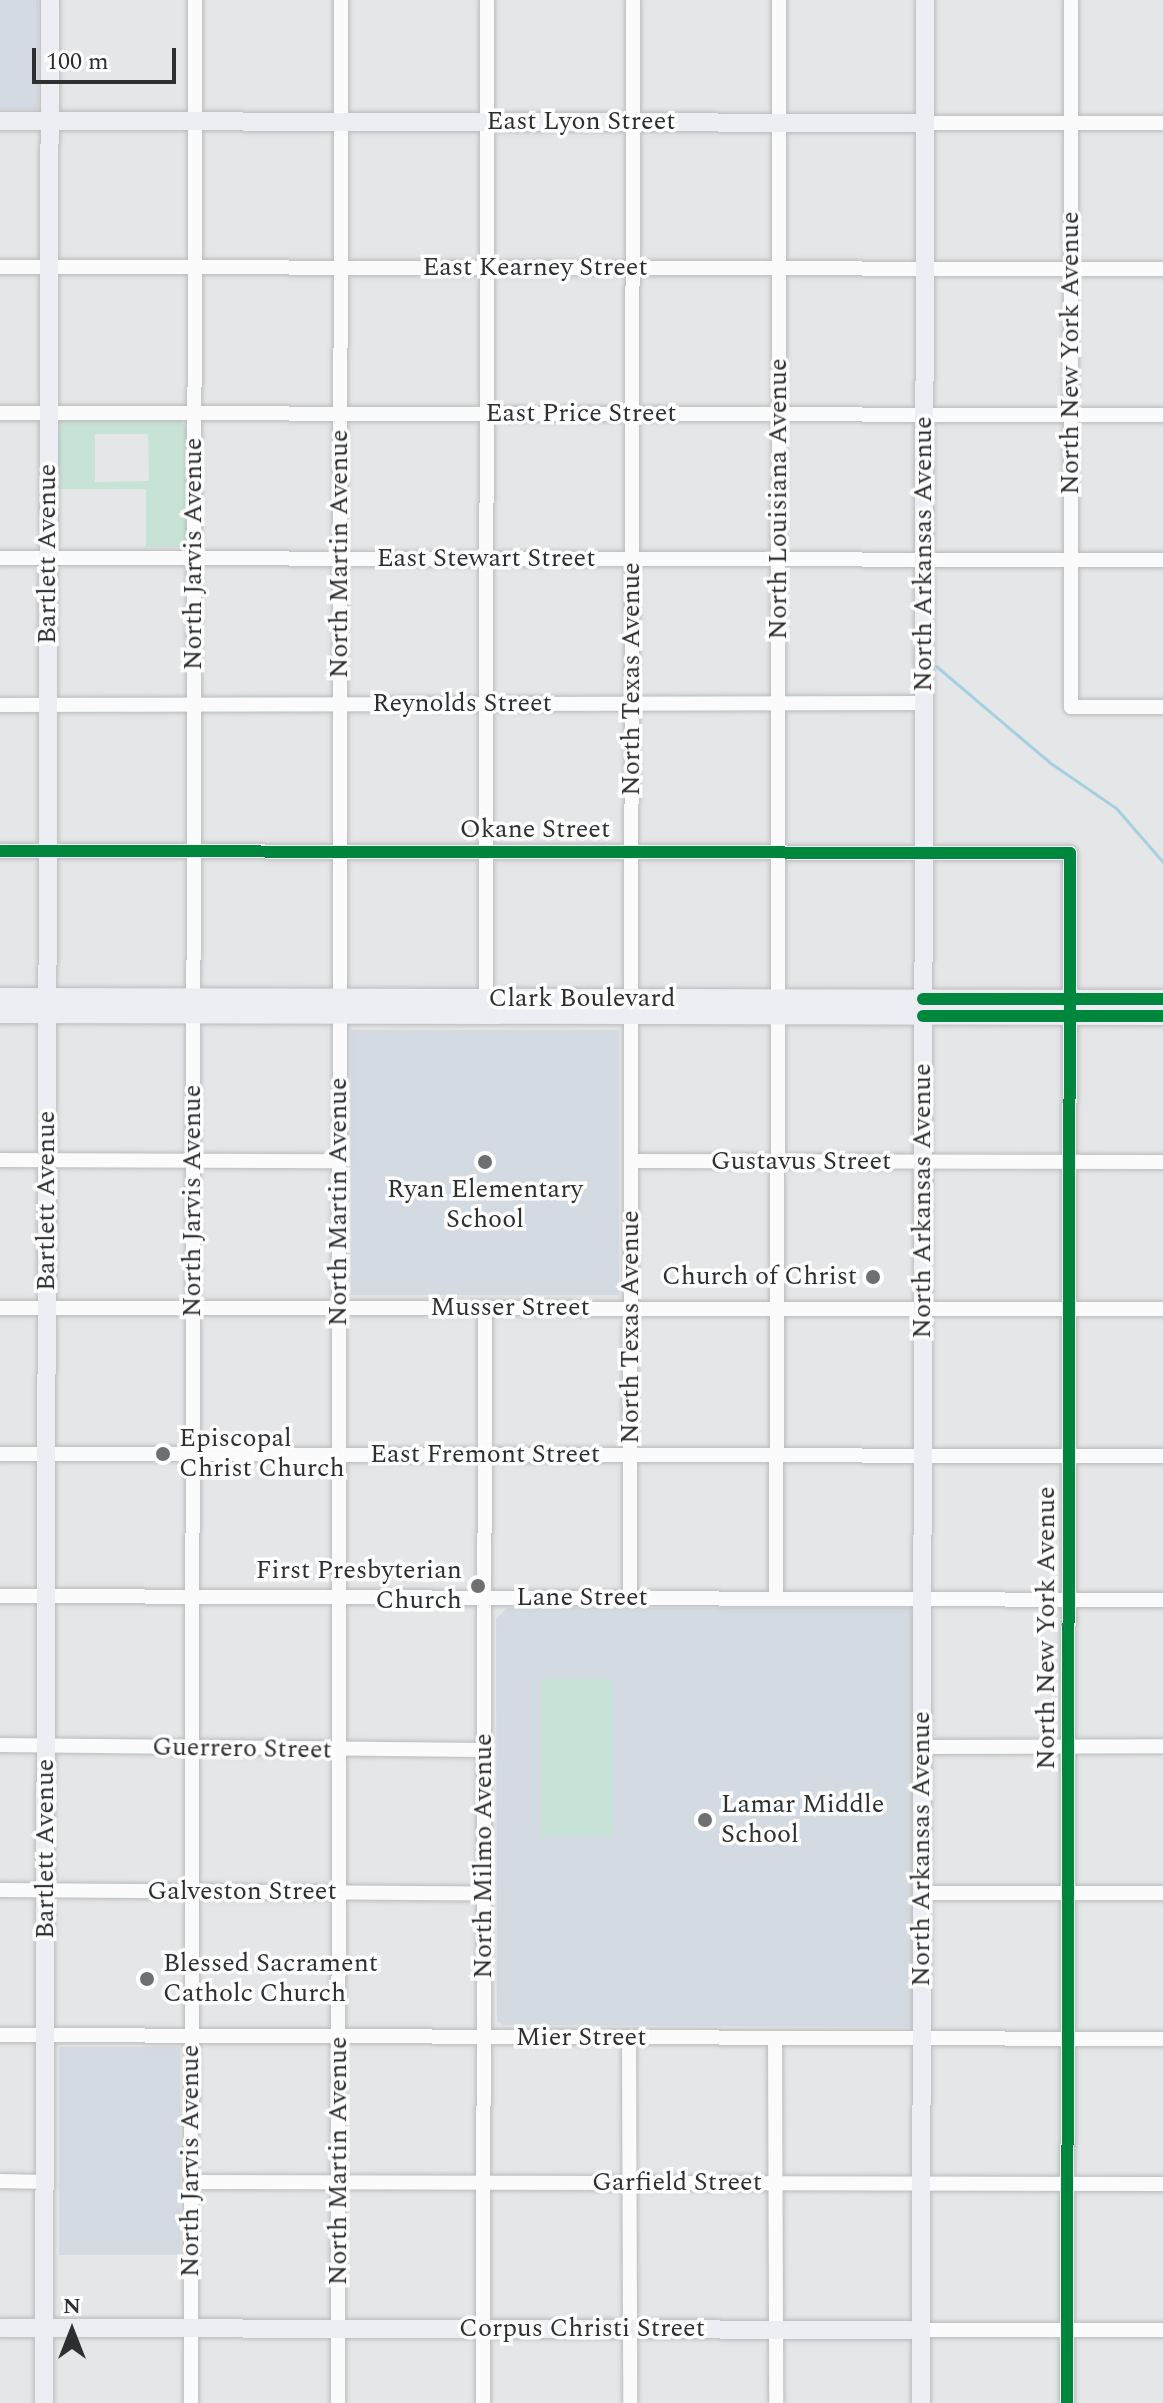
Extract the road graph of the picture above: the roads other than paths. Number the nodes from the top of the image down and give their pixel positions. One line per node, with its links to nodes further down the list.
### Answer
1 (50, 0): 10 (main road, Bartlett Avenue)
2 (195, 0): 11 (street, North Jarvis Avenue)
3 (341, 0): 12 (street, North Martin Avenue)
4 (487, 0): 13 (street)
5 (633, 0): 14 (street, North Texas Avenue)
6 (779, 0): 15 (street, North Louisiana Avenue)
7 (925, 0): 16 (main road, North Arkansas Avenue)
8 (1071, 0): 17 (street, North New York Avenue)
9 (0, 121): 10 (main road, East Lyon Street)
10 (49, 121): 11 (main road, East Lyon Street); 20 (main road, Bartlett Avenue)
11 (195, 122): 12 (main road, East Lyon Street); 21 (street, North Jarvis Avenue)
12 (341, 122): 13 (main road, East Lyon Street); 22 (street, North Martin Avenue)
13 (487, 122): 14 (main road, East Lyon Street); 23 (street)
14 (633, 122): 15 (main road, East Lyon Street); 24 (street, North Texas Avenue)
15 (779, 122): 16 (main road, East Lyon Street); 25 (street, North Louisiana Avenue)
16 (925, 123): 17 (street, East Lyon Street); 26 (main road, North Arkansas Avenue)
17 (1071, 123): 18 (street, East Lyon Street); 27 (street, North New York Avenue)
18 (1163, 123)
19 (0, 267): 20 (street, East Kearney Street)
20 (49, 267): 21 (street, East Kearney Street); 30 (main road, Bartlett Avenue)
21 (195, 268): 22 (street, East Kearney Street); 31 (street, North Jarvis Avenue)
22 (341, 268): 23 (street, East Kearney Street); 32 (street, North Martin Avenue)
23 (487, 268): 24 (street, East Kearney Street); 33 (street)
24 (633, 268): 25 (street, East Kearney Street); 34 (street, North Texas Avenue)
25 (779, 269): 26 (street, East Kearney Street); 35 (street, North Louisiana Avenue)
26 (925, 269): 27 (street, East Kearney Street); 36 (main road, North Arkansas Avenue)
27 (1071, 269): 28 (street, East Kearney Street); 37 (street, North New York Avenue)
28 (1163, 269)
29 (0, 413): 30 (street, East Price Street)
30 (48, 413): 31 (street, East Price Street); 40 (main road, Bartlett Avenue)
31 (194, 413): 32 (street, East Price Street); 41 (street, North Jarvis Avenue)
32 (340, 414): 33 (street, East Price Street); 42 (street, North Martin Avenue)
33 (486, 414): 34 (street, East Price Street); 43 (street)
34 (632, 414): 35 (street, East Price Street); 44 (street, North Texas Avenue)
35 (779, 414): 36 (street, East Price Street); 45 (street, North Louisiana Avenue)
36 (925, 415): 37 (street, East Price Street); 46 (main road, North Arkansas Avenue)
37 (1071, 415): 38 (street, East Price Street); 47 (street, North New York Avenue)
38 (1163, 415)
39 (0, 558): 40 (street, East Stewart Street)
40 (48, 558): 41 (street, East Stewart Street); 55 (main road, Bartlett Avenue)
41 (194, 558): 42 (street, East Stewart Street); 56 (street, North Jarvis Avenue)
42 (340, 559): 43 (street, East Stewart Street); 50 (street, North Martin Avenue)
43 (486, 559): 44 (street, East Stewart Street); 51 (street)
44 (632, 559): 45 (street, East Stewart Street); 52 (street, North Texas Avenue)
45 (779, 560): 46 (street, East Stewart Street); 53 (street, North Louisiana Avenue)
46 (925, 560): 47 (street, East Stewart Street); 49 (main road, North Arkansas Avenue)
47 (1071, 560): 48 (street, East Stewart Street); 57 (street, North New York Avenue)
48 (1163, 560)
49 (924, 703): 53 (street, Reynolds Street); 65 (main road, North Arkansas Avenue)
50 (340, 704): 51 (street, Reynolds Street); 56 (street, Reynolds Street); 61 (street, North Martin Avenue)
51 (486, 704): 52 (street, Reynolds Street); 62 (street)
52 (632, 704): 53 (street, Reynolds Street); 63 (street, North Texas Avenue)
53 (778, 704): 64 (street, North Louisiana Avenue)
54 (0, 705): 55 (street, Reynolds Street)
55 (48, 705): 56 (street, Reynolds Street); 59 (main road, Bartlett Avenue)
56 (194, 705): 60 (street, North Jarvis Avenue)
57 (1163, 707)
58 (0, 851): 59 (street, Okane Street)
59 (47, 851): 60 (street, Okane Street); 69 (main road, Bartlett Avenue)
60 (194, 851): 61 (street, Okane Street); 70 (street, North Jarvis Avenue)
61 (340, 851): 62 (street, Okane Street); 71 (street, North Martin Avenue)
62 (486, 852): 63 (street, Okane Street); 72 (street)
63 (632, 852): 64 (street, Okane Street); 73 (street, North Texas Avenue)
64 (778, 852): 65 (street, Okane Street); 74 (street, North Louisiana Avenue)
65 (924, 853): 66 (street, Okane Street); 75 (main road, North Arkansas Avenue)
66 (1070, 853): 76 (street, North New York Avenue)
67 (0, 997): 69 (main road, Clark Boulevard)
68 (1163, 999): 76 (main road, Clark Boulevard)
69 (47, 1006): 70 (main road, Clark Boulevard); 77 (main road, Clark Boulevard); 80 (main road, Bartlett Avenue)
70 (194, 1006): 71 (main road, Clark Boulevard); 81 (street, North Jarvis Avenue)
71 (340, 1006): 72 (main road, Clark Boulevard); 82 (street, North Martin Avenue)
72 (486, 1007): 73 (main road, Clark Boulevard)
73 (632, 1007): 74 (main road, Clark Boulevard); 83 (street, North Texas Avenue)
74 (778, 1007): 75 (main road, Clark Boulevard); 84 (street, North Louisiana Avenue)
75 (923, 1008): 76 (main road, Clark Boulevard); 85 (main road, North Arkansas Avenue)
76 (1070, 1008): 78 (main road, Clark Boulevard); 86 (street, North New York Avenue)
77 (0, 1014)
78 (1163, 1016)
79 (0, 1160): 80 (street)
80 (47, 1160): 81 (street); 89 (main road, Bartlett Avenue)
81 (193, 1160): 82 (street); 90 (street, North Jarvis Avenue)
82 (339, 1161): 91 (street, North Martin Avenue)
83 (631, 1161): 84 (street, Gustavus Street); 93 (street, North Texas Avenue)
84 (777, 1162): 85 (street, Gustavus Street); 94 (street, North Louisiana Avenue)
85 (923, 1162): 86 (street, Gustavus Street); 95 (main road, North Arkansas Avenue)
86 (1070, 1162): 87 (street, Gustavus Street); 96 (street, North New York Avenue)
87 (1163, 1162)
88 (0, 1308): 89 (street, Musser Street)
89 (47, 1308): 90 (street, Musser Street); 99 (main road, Bartlett Avenue)
90 (193, 1308): 91 (street, Musser Street); 100 (street, North Jarvis Avenue)
91 (339, 1308): 92 (street, Musser Street); 101 (street, North Martin Avenue)
92 (485, 1308): 93 (street, Musser Street); 102 (street, North Milmo Avenue)
93 (631, 1308): 94 (street, Musser Street); 103 (street, North Texas Avenue)
94 (777, 1309): 95 (street, Musser Street); 104 (street, North Louisiana Avenue)
95 (923, 1309): 96 (street, Musser Street); 105 (main road, North Arkansas Avenue)
96 (1069, 1309): 97 (street, Musser Street); 106 (street, North New York Avenue)
97 (1163, 1309)
98 (0, 1454): 99 (street, East Fremont Street)
99 (46, 1454): 100 (street, East Fremont Street); 109 (main road, Bartlett Avenue)
100 (193, 1454): 101 (street, East Fremont Street); 110 (street, North Jarvis Avenue)
101 (339, 1455): 102 (street, East Fremont Street); 111 (street, North Martin Avenue)
102 (485, 1455): 103 (street, East Fremont Street); 112 (street, North Milmo Avenue)
103 (631, 1455): 104 (street, East Fremont Street); 113 (street, North Texas Avenue)
104 (777, 1455): 105 (street, East Fremont Street); 114 (street, North Louisiana Avenue)
105 (923, 1455): 106 (street, East Fremont Street); 115 (main road, North Arkansas Avenue)
106 (1069, 1455): 107 (street, East Fremont Street); 116 (street, North New York Avenue)
107 (1163, 1456)
108 (0, 1596): 109 (street, Lane Street)
109 (46, 1596): 110 (street, Lane Street); 119 (main road, Bartlett Avenue)
110 (192, 1598): 111 (street, Lane Street); 123 (street, North Jarvis Avenue)
111 (338, 1598): 112 (street, Lane Street); 124 (street, North Martin Avenue)
112 (484, 1598): 113 (street, Lane Street); 125 (street, North Milmo Avenue)
113 (630, 1598): 114 (street, Lane Street)
114 (776, 1598): 115 (street, Lane Street)
115 (922, 1600): 116 (street, Lane Street); 122 (main road, North Arkansas Avenue)
116 (1069, 1600): 117 (street, Lane Street); 120 (street, North New York Avenue)
117 (1163, 1600)
118 (0, 1745): 119 (street, Guerrero Street)
119 (46, 1745): 123 (street, Guerrero Street); 127 (main road, Bartlett Avenue)
120 (1069, 1746): 121 (street); 122 (street); 132 (street, North New York Avenue)
121 (1163, 1746)
122 (922, 1747): 131 (main road, North Arkansas Avenue)
123 (192, 1750): 124 (street, Guerrero Street); 128 (street, North Jarvis Avenue)
124 (341, 1750): 125 (street, Guerrero Street); 129 (street, North Martin Avenue)
125 (484, 1750): 130 (street, North Milmo Avenue)
126 (0, 1890): 127 (street, Galveston Street)
127 (46, 1890): 128 (street, Galveston Street); 135 (main road, Bartlett Avenue)
128 (192, 1893): 129 (street, Galveston Street); 136 (street, North Jarvis Avenue)
129 (340, 1893): 130 (street, Galveston Street); 137 (street, North Martin Avenue)
130 (484, 1893): 138 (street, North Milmo Avenue)
131 (922, 1893): 132 (street); 141 (main road, North Arkansas Avenue)
132 (1068, 1893): 133 (street); 142 (street, North New York Avenue)
133 (1163, 1893)
134 (0, 2035): 135 (street, Mier Street)
135 (45, 2035): 136 (street, Mier Street); 145 (main road, Bartlett Avenue)
136 (191, 2038): 137 (street, Mier Street); 146 (street, North Jarvis Avenue)
137 (339, 2038): 138 (street, Mier Street); 147 (street, North Martin Avenue)
138 (484, 2038): 140 (street, Mier Street); 148 (street, North Milmo Avenue)
139 (775, 2038): 140 (street, Mier Street); 141 (street, Mier Street); 150 (street)
140 (629, 2039): 149 (street)
141 (922, 2039): 142 (street, Mier Street); 151 (main road, North Arkansas Avenue)
142 (1068, 2039): 143 (street, Mier Street); 152 (street, North New York Avenue)
143 (1163, 2039)
144 (0, 2181): 145 (street)
145 (45, 2182): 155 (main road, Bartlett Avenue)
146 (191, 2182): 147 (street, Garfield Street); 156 (street, North Jarvis Avenue)
147 (339, 2182): 148 (street, Garfield Street); 157 (street, North Martin Avenue)
148 (484, 2183): 149 (street, Garfield Street); 158 (street, North Milmo Avenue)
149 (629, 2183): 150 (street, Garfield Street); 159 (street)
150 (775, 2183): 151 (street, Garfield Street); 160 (street)
151 (921, 2184): 152 (street, Garfield Street); 161 (main road, North Arkansas Avenue)
152 (1068, 2184): 153 (street, Garfield Street); 162 (street, North New York Avenue)
153 (1163, 2184)
154 (0, 2328): 155 (main road, Corpus Christi Street)
155 (45, 2328): 156 (main road, Corpus Christi Street); 164 (main road, Bartlett Avenue)
156 (191, 2328): 157 (main road, Corpus Christi Street); 165 (street, North Jarvis Avenue)
157 (338, 2329): 158 (main road, Corpus Christi Street); 166 (street, North Martin Avenue)
158 (483, 2329): 159 (main road, Corpus Christi Street); 167 (street, North Milmo Avenue)
159 (629, 2329): 160 (main road, Corpus Christi Street); 168 (street)
160 (776, 2329): 161 (main road, Corpus Christi Street); 169 (street)
161 (921, 2330): 162 (street, Corpus Christi Street); 170 (main road, North Arkansas Avenue)
162 (1067, 2330): 163 (street, Corpus Christi Street); 171 (street, North New York Avenue)
163 (1163, 2330)
164 (44, 2403)
165 (191, 2403)
166 (338, 2403)
167 (483, 2403)
168 (630, 2403)
169 (776, 2403)
170 (921, 2403)
171 (1067, 2403)

